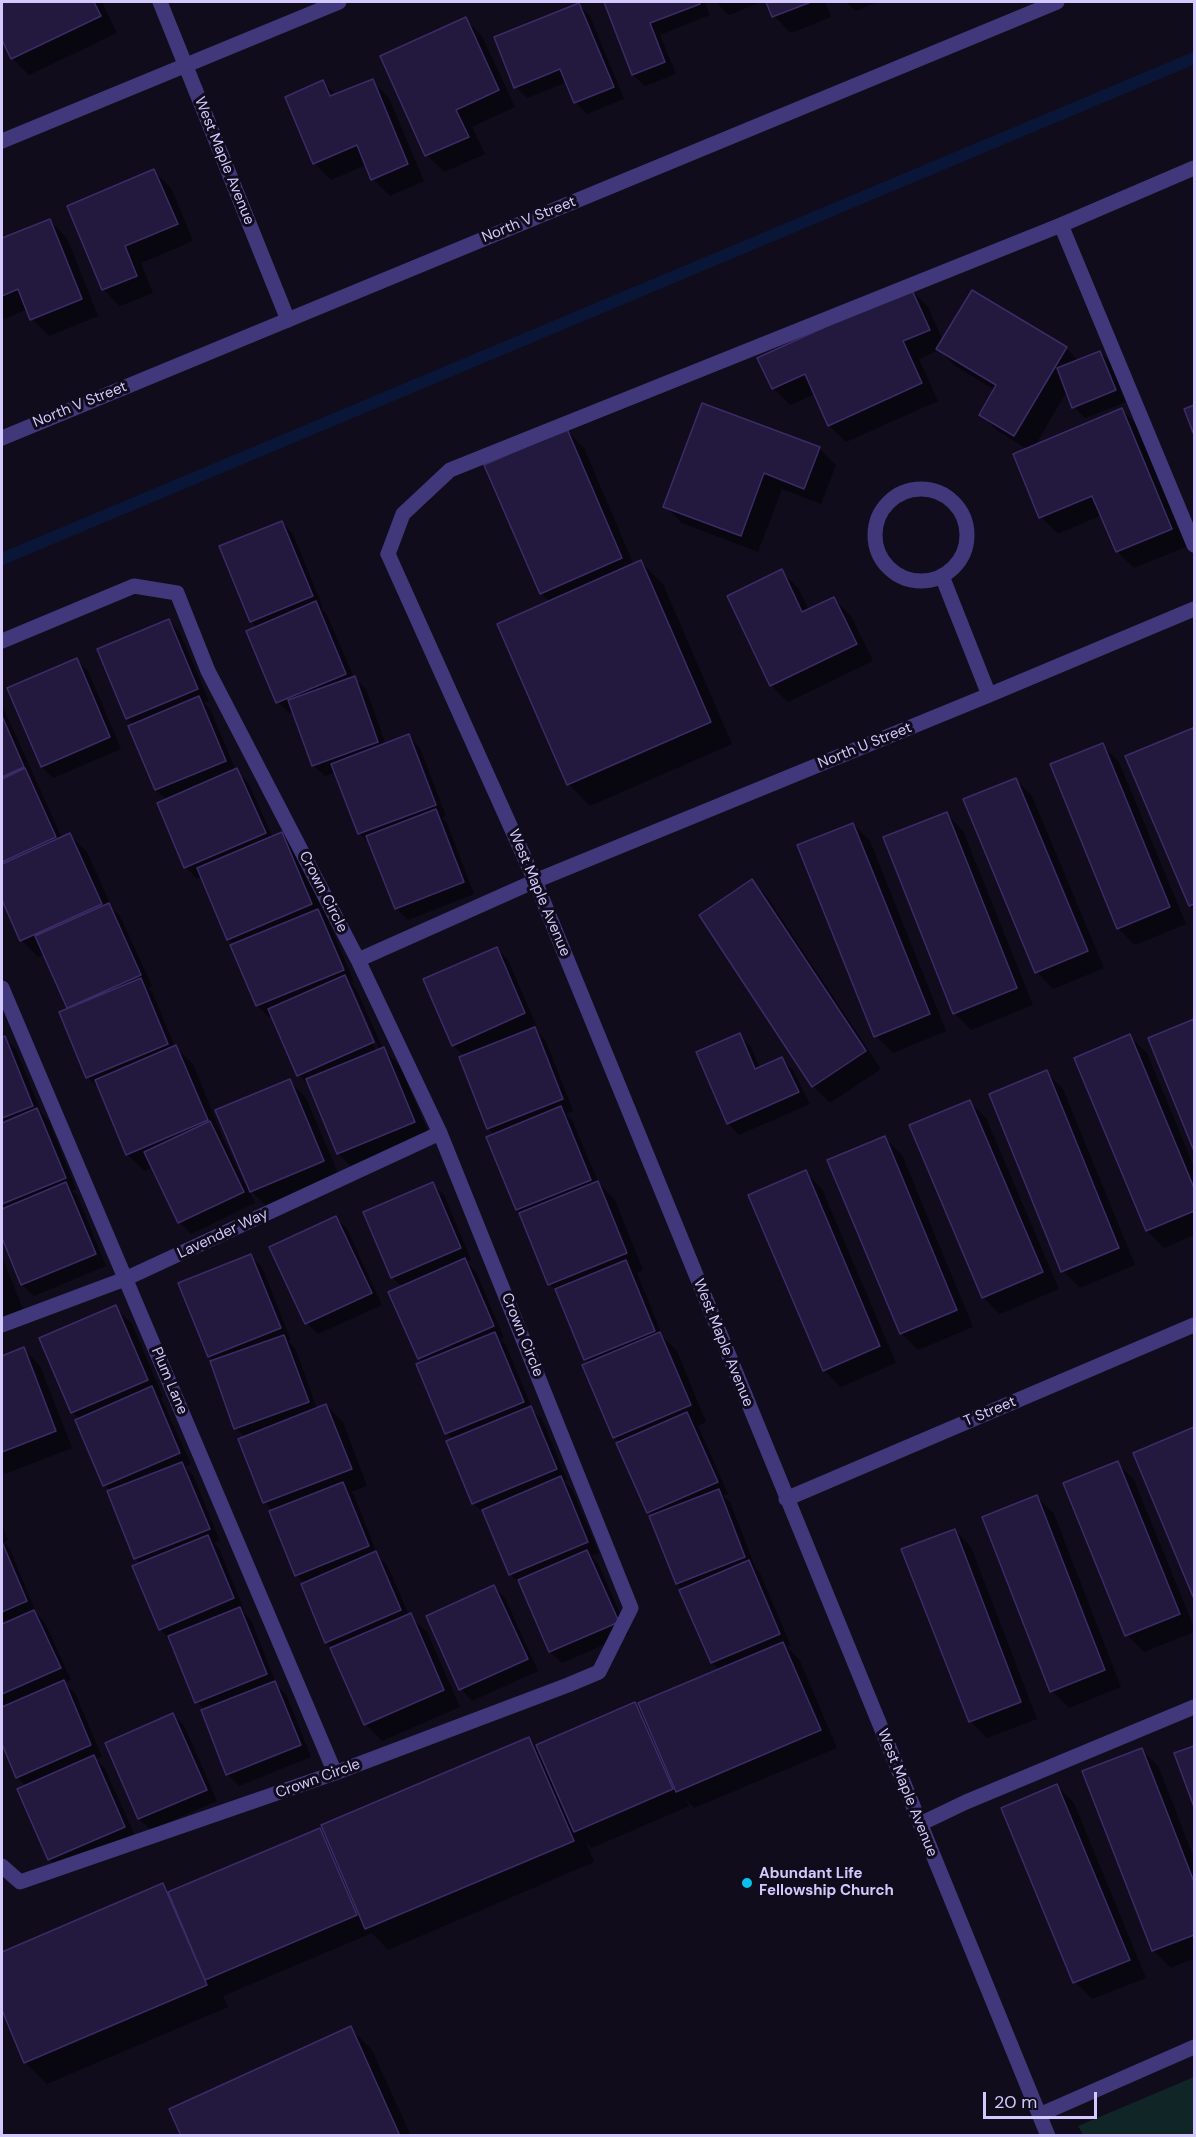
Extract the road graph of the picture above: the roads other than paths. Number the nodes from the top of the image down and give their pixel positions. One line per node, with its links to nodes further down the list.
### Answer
1 (160, 2): 4 (street, West Maple Avenue)
2 (339, 2): 4 (street)
3 (1057, 2): 8 (street, North V Street)
4 (186, 65): 5 (street); 8 (street, West Maple Avenue)
5 (2, 141)
6 (1194, 168): 7 (street)
7 (1061, 225): 10 (street); 15 (street, West Maple Avenue)
8 (288, 320): 9 (street, North V Street)
9 (2, 438)
10 (1194, 545)
11 (942, 576): 11 (street); 14 (street)
12 (1194, 609): 14 (street, North U Street)
13 (2, 641): 16 (street, Crown Circle)
14 (989, 696): 15 (street, North U Street)
15 (535, 881): 16 (street, North U Street); 22 (street, West Maple Avenue)
16 (358, 960): 18 (street, Crown Circle)
17 (2, 988): 19 (street, Plum Lane)
18 (440, 1132): 19 (street, Lavender Way); 24 (street, Crown Circle)
19 (125, 1279): 20 (street, Lavender Way); 24 (street, Plum Lane)
20 (2, 1325)
21 (1194, 1325): 22 (street, T Street)
22 (786, 1499): 25 (street, West Maple Avenue)
23 (1194, 1707): 25 (street)
24 (335, 1773): 26 (street, Crown Circle)
25 (920, 1824): 28 (street, West Maple Avenue)
26 (2, 1866)
27 (1194, 2047): 28 (street)
28 (1039, 2115): 29 (street, West Maple Avenue)
29 (1048, 2136)

